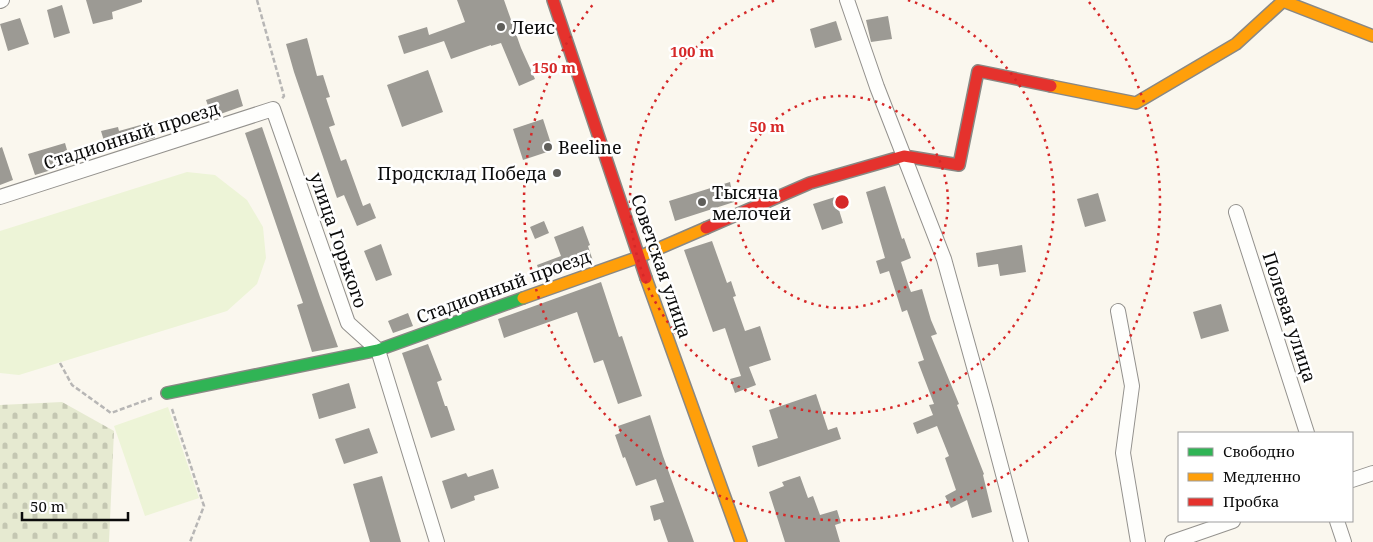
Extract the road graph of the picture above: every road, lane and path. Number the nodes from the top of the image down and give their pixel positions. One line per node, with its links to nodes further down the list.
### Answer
1 (257, 0): 5 (path)
2 (553, 0): 9 (street, Советская улица)
3 (847, 0): 6 (street)
4 (1373, 36): 6 (street)
5 (273, 109): 7 (street, Стадионный проезд); 11 (street, улица Горького)
6 (904, 156): 9 (street, Стадионный проезд); 22 (street)
7 (0, 197)
8 (1236, 212): 14 (street, Полевая улица)
9 (639, 257): 11 (street, Стадионный проезд); 21 (street, Советская улица)
10 (1118, 311): 23 (street)
11 (378, 350): 13 (street, Стадионный проезд); 20 (street)
12 (60, 363): 13 (path)
13 (167, 393): 19 (path)
14 (1307, 432)
15 (1373, 473): 16 (street)
16 (1353, 480)
17 (1231, 522): 24 (street)
18 (1337, 522): 25 (street)
19 (190, 542)
20 (438, 542)
21 (741, 542)
22 (1021, 542)
23 (1138, 542)
24 (1172, 542)
25 (1344, 542)

